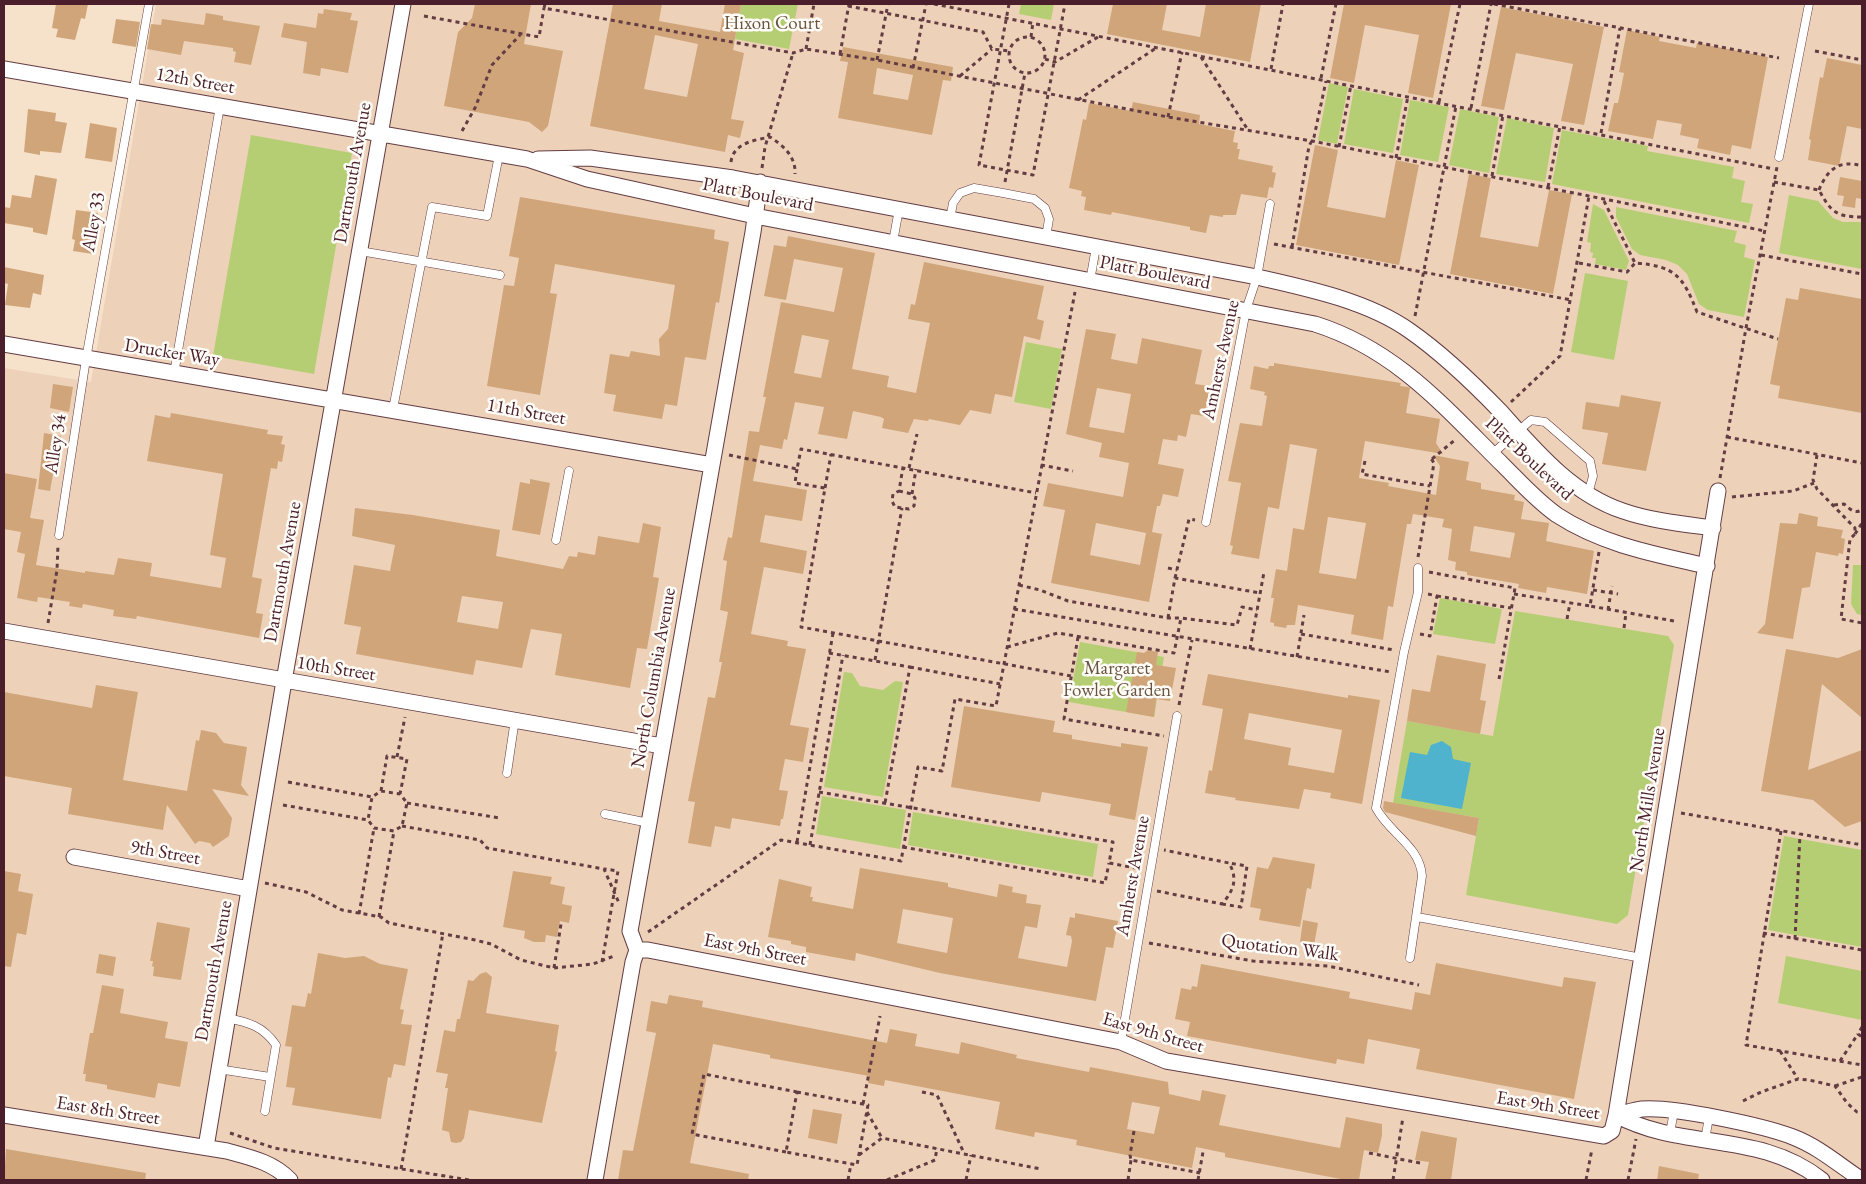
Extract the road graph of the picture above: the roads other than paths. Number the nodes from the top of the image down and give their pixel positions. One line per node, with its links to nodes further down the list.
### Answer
1 (149, 4): 5 (lane, Alley 33)
2 (403, 4): 7 (street, Dartmouth Avenue)
3 (1809, 4): 9 (lane)
4 (4, 69): 5 (street, 12th Street)
5 (133, 91): 6 (street, 12th Street); 26 (lane, Alley 33)
6 (220, 106): 7 (street, 12th Street); 27 (lane)
7 (380, 133): 8 (street, Platt Boulevard); 19 (street, Dartmouth Avenue)
8 (499, 154): 10 (street, Platt Boulevard); 20 (lane)
9 (1779, 156)
10 (527, 160): 11 (street, Platt Boulevard); 14 (street, Platt Boulevard)
11 (760, 182): 13 (street, Platt Boulevard); 14 (street, North Columbia Avenue)
12 (1270, 204): 22 (lane, Amherst Avenue)
13 (899, 209): 15 (street, Platt Boulevard); 17 (lane)
14 (755, 216): 17 (street, Platt Boulevard); 32 (street, North Columbia Avenue)
15 (950, 219): 16 (street, Platt Boulevard); 16 (lane)
16 (1046, 238): 18 (street, Platt Boulevard)
17 (893, 242): 23 (street, Platt Boulevard)
18 (1096, 247): 22 (street, Platt Boulevard); 23 (lane)
19 (360, 251): 20 (lane); 28 (street, Dartmouth Avenue)
20 (420, 261): 21 (lane); 29 (lane)
21 (500, 275)
22 (1257, 277): 24 (lane, Amherst Avenue); 30 (street, Platt Boulevard)
23 (1090, 280): 24 (street, Platt Boulevard)
24 (1246, 310): 31 (street, Platt Boulevard); 36 (lane, Amherst Avenue)
25 (4, 344): 26 (street, Drucker Way)
26 (86, 359): 27 (street, Drucker Way); 38 (lane, Alley 34)
27 (174, 374): 28 (street, Drucker Way)
28 (334, 400): 29 (street, 11th Street); 43 (street, Dartmouth Avenue)
29 (393, 409): 32 (street, 11th Street)
30 (1518, 431): 31 (lane); 34 (street, Platt Boulevard); 34 (lane)
31 (1492, 454): 40 (street, Platt Boulevard)
32 (712, 466): 46 (street, North Columbia Avenue)
33 (569, 471): 39 (lane)
34 (1588, 494): 37 (street, Platt Boulevard)
35 (1718, 494): 37 (street, North Mills Avenue)
36 (1206, 522)
37 (1713, 528): 40 (street, North Mills Avenue)
38 (59, 535)
39 (556, 540)
40 (1707, 566): 55 (street, North Mills Avenue)
41 (1418, 569): 52 (lane)
42 (4, 631): 43 (street, 10th Street)
43 (284, 681): 45 (street, 10th Street); 51 (street, Dartmouth Avenue)
44 (1177, 716): 57 (lane, Amherst Avenue)
45 (515, 719): 46 (street, 10th Street); 47 (lane)
46 (662, 746): 49 (street, North Columbia Avenue)
47 (507, 773)
48 (605, 814): 49 (lane)
49 (649, 824): 53 (street, North Columbia Avenue)
50 (74, 858): 51 (street, 9th Street)
51 (249, 885): 56 (street, Dartmouth Avenue)
52 (1417, 917): 54 (lane); 55 (lane)
53 (636, 950): 57 (street, East 9th Street); 69 (street, North Columbia Avenue)
54 (1410, 958)
55 (1642, 958): 63 (street, North Mills Avenue)
56 (226, 1018): 58 (street, Dartmouth Avenue); 59 (lane)
57 (1121, 1042): 63 (street, East 9th Street)
58 (218, 1069): 59 (lane); 67 (street, Dartmouth Avenue)
59 (270, 1077): 60 (lane)
60 (265, 1111)
61 (1674, 1111): 63 (street, East 9th Street); 64 (street, East 9th Street); 65 (lane)
62 (4, 1114): 67 (street, East 8th Street)
63 (1616, 1115): 65 (street, East 9th Street)
64 (1709, 1117): 66 (lane); 71 (street, East 9th Street)
65 (1670, 1133): 66 (street, East 9th Street)
66 (1705, 1140): 70 (street, East 9th Street)
67 (206, 1147): 68 (street, East 8th Street)
68 (290, 1180)
69 (596, 1180)
70 (1822, 1180)
71 (1862, 1180)

